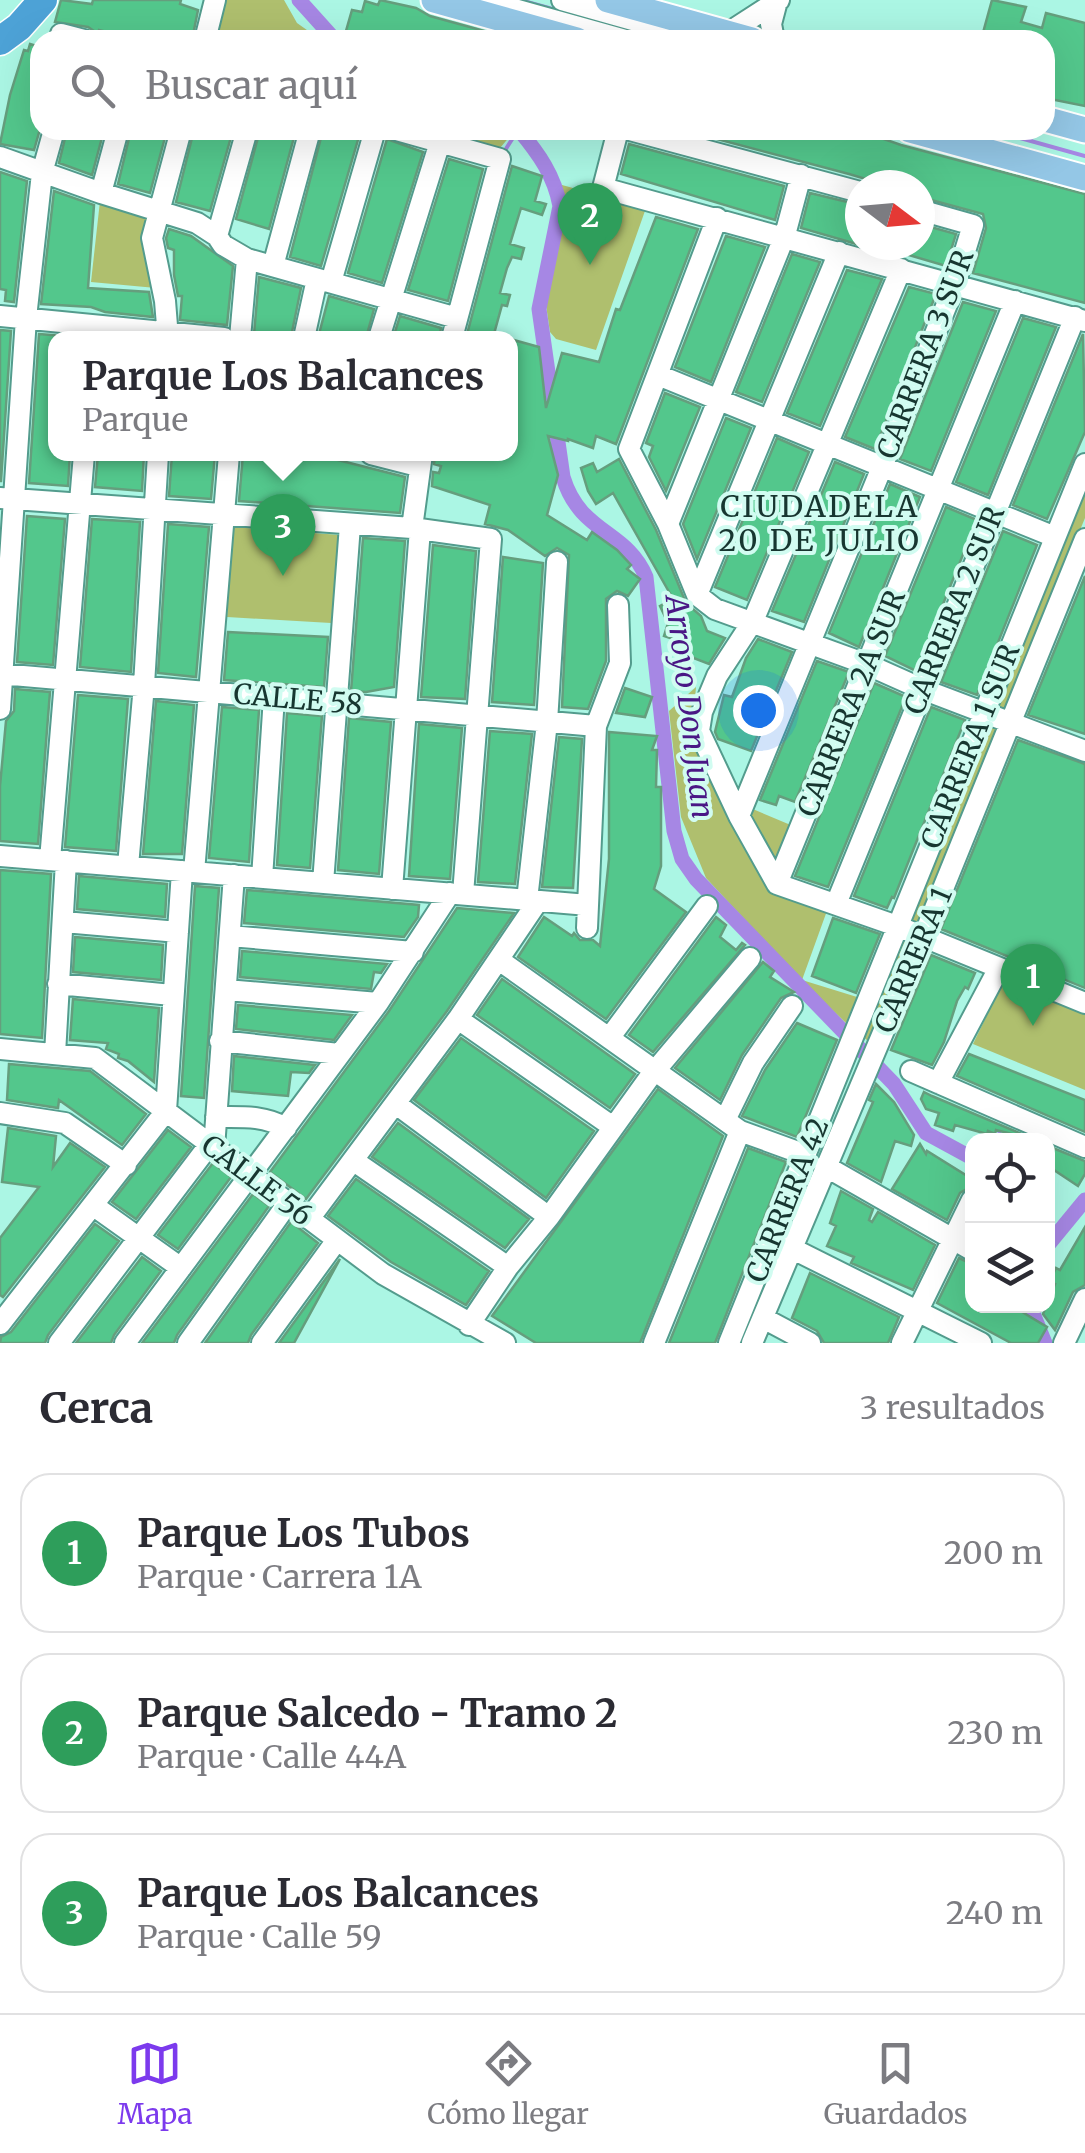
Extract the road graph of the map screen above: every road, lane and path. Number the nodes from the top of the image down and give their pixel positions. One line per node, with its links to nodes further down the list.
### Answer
1 (18, 0): 9 (highway)
2 (43, 0): 17 (highway)
3 (215, 0): 10 (street)
4 (434, 0): 11 (main road)
5 (482, 0): 12 (street)
6 (562, 0): 13 (street)
7 (608, 0): 14 (main road)
8 (778, 1): 15 (street); 16 (street)
9 (0, 17)
10 (207, 30)
11 (541, 30)
12 (589, 30)
13 (693, 30)
14 (703, 30)
15 (739, 30)
16 (773, 30)
17 (0, 41)
18 (1055, 122): 19 (main road)
19 (1085, 130)
20 (1055, 134): 33 (street)
21 (51, 140): 36 (street)
22 (115, 140): 40 (street)
23 (178, 140): 41 (street)
24 (244, 140): 44 (street)
25 (307, 140): 48 (street)
26 (371, 140): 50 (street)
27 (433, 140): 32 (street)
28 (615, 140): 43 (street)
29 (668, 140): 37 (street)
30 (946, 140): 38 (main road)
31 (988, 140): 35 (street)
32 (440, 142): 52 (street); 57 (street)
33 (1085, 142)
34 (0, 157): 36 (street)
35 (1085, 166)
36 (42, 173): 40 (street); 55 (street)
37 (801, 175): 39 (street); 45 (street)
38 (1085, 178)
39 (845, 188)
40 (100, 194): 41 (street)
41 (159, 211): 44 (street); 59 (street)
42 (935, 215): 51 (street, CARRERA 3 SUR)
43 (717, 218): 45 (street); 63 (street)
44 (216, 236): 47 (street)
45 (785, 236): 46 (street); 64 (street)
46 (839, 252): 49 (street); 65 (street)
47 (247, 258): 48 (street); 60 (street)
48 (273, 266): 50 (street)
49 (901, 269): 51 (street); 66 (street)
50 (324, 281): 52 (street); 61 (street)
51 (955, 284): 53 (street); 72 (street, CARRERA 3 SUR)
52 (391, 300): 57 (street); 62 (street)
53 (1015, 301): 56 (street); 73 (street, CARRERA 2A SUR)
54 (0, 316): 55 (street)
55 (26, 318): 58 (street); 74 (street)
56 (1080, 319): 77 (street, CARRERA 2 SUR)
57 (454, 328)
58 (89, 331)
59 (167, 331)
60 (241, 331)
61 (306, 331)
62 (381, 331)
63 (658, 375): 64 (street); 79 (street)
64 (718, 400): 65 (street); 79 (street)
65 (769, 422): 66 (street); 85 (street)
66 (827, 445): 72 (street); 87 (street)
67 (83, 461): 75 (street)
68 (157, 461): 76 (street)
69 (229, 461): 78 (street)
70 (420, 461): 81 (street)
71 (1085, 464): 82 (street, CARRERA 1 SUR)
72 (882, 467): 73 (street); 88 (street, CARRERA 3 SUR)
73 (940, 491): 77 (street); 89 (street, CARRERA 2A SUR)
74 (7, 498): 75 (street); 90 (street)
75 (80, 504): 76 (street); 91 (street)
76 (152, 510): 78 (street); 92 (street)
77 (994, 512): 82 (street); 93 (street, CARRERA 2 SUR)
78 (224, 515): 80 (street); 94 (street)
79 (668, 524): 85 (street)
80 (350, 525): 81 (street); 96 (street)
81 (416, 529): 98 (street); 100 (street)
82 (1055, 537): 99 (street, CARRERA 1 SUR)
83 (1085, 541): 102 (street, CARRERA 1)
84 (557, 562): 101 (street)
85 (697, 595): 87 (street)
86 (618, 605): 103 (street)
87 (753, 621): 88 (street); 105 (street)
88 (811, 643): 89 (street); 105 (street, CARRERA 3 SUR)
89 (866, 664): 93 (street); 113 (street, CARRERA 2A SUR)
90 (1, 674): 91 (street, CALLE 58); 97 (street)
91 (65, 679): 92 (street, CALLE 58); 107 (street)
92 (144, 685): 94 (street, CALLE 58); 108 (street)
93 (922, 689): 99 (street); 118 (street, CARRERA 2 SUR)
94 (211, 691): 95 (street, CALLE 58); 109 (street)
95 (274, 697): 96 (street, CALLE 58); 111 (street)
96 (337, 703): 98 (street, CALLE 58); 112 (street)
97 (0, 709)
98 (409, 709): 100 (street, CALLE 58); 114 (street)
99 (983, 714): 102 (street); 121 (street, CARRERA 1 SUR)
100 (478, 716): 101 (street, CALLE 58); 115 (street)
101 (546, 722): 103 (street, CALLE 58); 116 (street)
102 (1010, 724): 104 (street); 125 (street, CARRERA 1)
103 (596, 726): 117 (street)
104 (1085, 751)
105 (739, 816): 113 (street)
106 (0, 856): 107 (street)
107 (58, 861): 108 (street); 120 (street)
108 (128, 866): 109 (street)
109 (188, 872): 110 (street); 123 (street)
110 (234, 875): 111 (street); 124 (street)
111 (262, 878): 112 (street)
112 (323, 883): 114 (street)
113 (776, 884): 118 (street)
114 (392, 888): 115 (street)
115 (457, 894): 116 (street); 126 (street)
116 (532, 900): 117 (street); 128 (street)
117 (588, 904): 122 (street)
118 (836, 904): 121 (street)
119 (707, 906): 138 (street)
120 (64, 922): 123 (street); 130 (street)
121 (896, 926): 125 (street); 137 (street, CARRERA 1 SUR)
122 (586, 928)
123 (178, 932): 132 (street)
124 (230, 936): 126 (street); 131 (street)
125 (924, 938): 129 (street); 145 (street, CARRERA 1)
126 (413, 952): 133 (street)
127 (750, 958): 143 (street)
128 (499, 960): 136 (street); 138 (street)
129 (999, 968): 134 (street); 146 (street)
130 (58, 984): 132 (street); 140 (street)
131 (226, 990): 133 (street); 139 (street)
132 (172, 995): 148 (street)
133 (378, 1003): 141 (street)
134 (1085, 1003)
135 (792, 1006): 151 (street)
136 (458, 1018): 147 (street); 152 (street)
137 (856, 1029): 156 (street, CARRERA 42)
138 (610, 1037): 143 (street)
139 (220, 1041): 141 (street); 150 (street)
140 (55, 1054): 142 (street, CALLE 56); 148 (street, CALLE 56)
141 (339, 1054): 153 (street)
142 (1, 1056)
143 (658, 1070): 151 (street); 152 (street)
144 (912, 1071): 146 (street)
145 (865, 1073): 159 (street, CARRERA 42)
146 (938, 1083): 155 (street)
147 (396, 1104): 157 (street); 164 (street)
148 (166, 1111): 154 (street, CALLE 56); 158 (street)
149 (0, 1113): 158 (street)
150 (216, 1117): 153 (street); 154 (street)
151 (732, 1126): 156 (street); 184 (street)
152 (613, 1127): 164 (street)
153 (286, 1128): 160 (street)
154 (212, 1146): 160 (street, CALLE 56); 167 (street)
155 (1085, 1147)
156 (806, 1155): 166 (street, CARRERA 42)
157 (354, 1162): 165 (street); 172 (street)
158 (126, 1164): 162 (street)
159 (826, 1166): 169 (street); 171 (street, CARRERA 42)
160 (252, 1176): 161 (street, CALLE 56); 173 (street)
161 (288, 1202): 165 (street, CALLE 56); 181 (street)
162 (94, 1206): 167 (street); 177 (street)
163 (965, 1215): 169 (street)
164 (549, 1217): 172 (street)
165 (309, 1219): 168 (street, CALLE 56)
166 (772, 1238): 171 (street); 185 (street, CARRERA 42)
167 (139, 1239): 173 (street); 179 (street)
168 (337, 1240): 178 (street, CALLE 56); 182 (street)
169 (953, 1240): 170 (street); 175 (street)
170 (965, 1246)
171 (792, 1248): 175 (street); 176 (street, CARRERA 42)
172 (508, 1267): 178 (street)
173 (182, 1268): 180 (street)
174 (1085, 1299): 190 (street)
175 (918, 1310): 188 (street); 189 (street)
176 (762, 1318): 186 (street, CARRERA 42); 187 (street)
177 (0, 1324)
178 (470, 1324): 183 (street, CALLE 56)
179 (59, 1343)
180 (125, 1343)
181 (188, 1343)
182 (262, 1343)
183 (505, 1343)
184 (654, 1343)
185 (730, 1343)
186 (752, 1343)
187 (810, 1343)
188 (902, 1343)
189 (981, 1343)
190 (1064, 1343)

